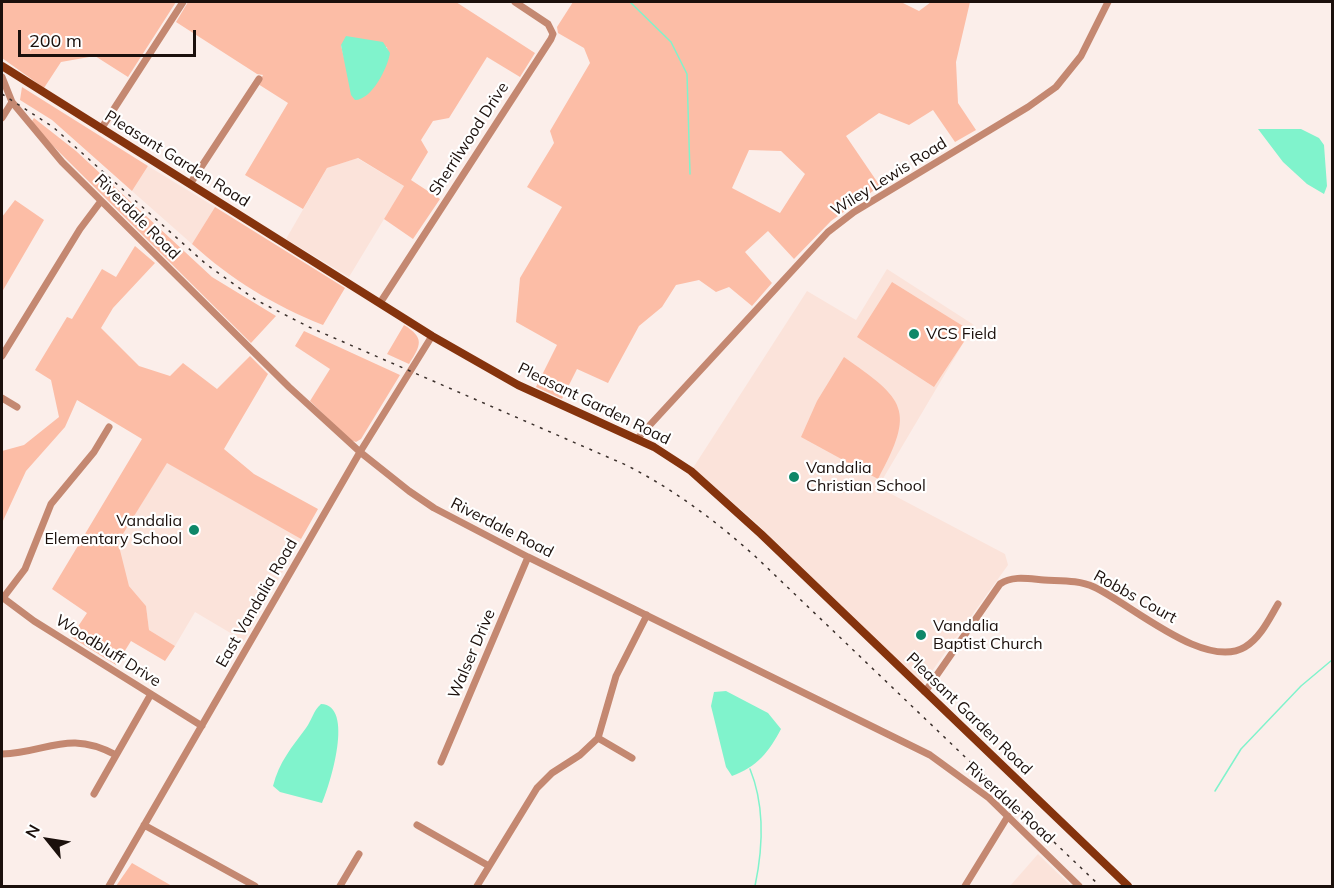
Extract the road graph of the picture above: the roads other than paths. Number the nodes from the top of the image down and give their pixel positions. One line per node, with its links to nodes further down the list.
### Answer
1 (183, 2): 9 (street)
2 (515, 2): 12 (street, Sherrilwood Drive)
3 (1108, 2): 18 (street, Wiley Lewis Road)
4 (2, 66): 9 (main road, Pleasant Garden Road)
5 (2, 77): 7 (street, Riverdale Road)
6 (259, 79): 10 (street)
7 (12, 102): 8 (street); 11 (street, Riverdale Road)
8 (2, 118)
9 (101, 129): 10 (main road, Pleasant Garden Road)
10 (189, 184): 12 (main road, Pleasant Garden Road)
11 (101, 201): 14 (street); 19 (street, Riverdale Road)
12 (380, 303): 13 (main road, Pleasant Garden Road)
13 (432, 336): 18 (main road, Pleasant Garden Road); 19 (street, East Vandalia Road)
14 (2, 356)
15 (2, 398): 16 (street)
16 (17, 407)
17 (109, 427): 21 (street)
18 (637, 439): 24 (main road, Pleasant Garden Road)
19 (360, 452): 20 (street, Riverdale Road); 26 (street, East Vandalia Road)
20 (528, 557): 23 (street, Riverdale Road); 31 (street, Walser Drive)
21 (2, 598): 25 (street, Woodbluff Drive)
22 (1278, 604): 24 (street, Robbs Court)
23 (647, 615): 27 (street); 33 (street, Riverdale Road)
24 (925, 692): 44 (main road, Pleasant Garden Road)
25 (151, 694): 26 (street, Woodbluff Drive); 29 (street)
26 (202, 726): 34 (street, East Vandalia Road)
27 (598, 738): 30 (street); 37 (street)
28 (2, 754): 29 (street)
29 (116, 755): 32 (street)
30 (632, 758)
31 (441, 762)
32 (93, 794)
33 (1008, 816): 42 (street); 43 (street, Riverdale Road)
34 (144, 825): 38 (street, East Vandalia Road); 39 (street)
35 (417, 825): 37 (street)
36 (359, 854): 40 (street)
37 (489, 866): 41 (street)
38 (109, 886)
39 (255, 886)
40 (340, 886)
41 (477, 886)
42 (965, 886)
43 (1079, 886)
44 (1128, 886)

